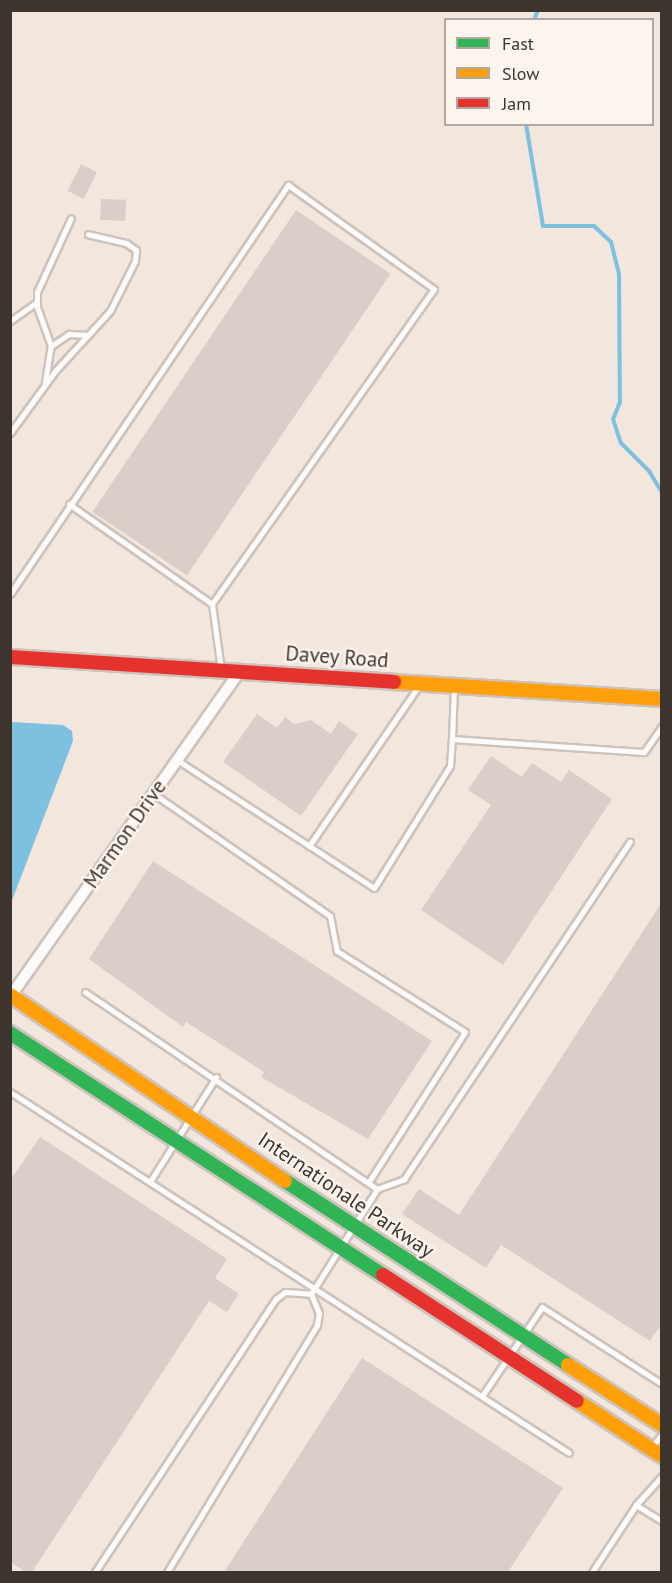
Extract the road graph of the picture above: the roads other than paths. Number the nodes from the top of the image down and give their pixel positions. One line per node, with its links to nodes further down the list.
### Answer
1 (70, 218): 3 (lane)
2 (88, 234): 5 (lane)
3 (37, 302): 4 (lane); 6 (lane)
4 (10, 321)
5 (88, 335): 6 (lane); 7 (lane)
6 (51, 346): 7 (lane)
7 (45, 384): 8 (lane)
8 (10, 433)
9 (69, 504): 10 (lane); 11 (lane); 11 (lane)
10 (10, 594)
11 (212, 604): 13 (lane)
12 (10, 657): 13 (street, Davey Road)
13 (221, 670): 14 (street, Davey Road)
14 (240, 671): 15 (street, Davey Road); 20 (street, Marmon Drive)
15 (421, 683): 16 (street, Davey Road); 23 (lane)
16 (454, 686): 17 (street, Davey Road); 19 (lane)
17 (662, 699)
18 (662, 726): 19 (lane)
19 (452, 740): 23 (lane)
20 (177, 760): 21 (street, Marmon Drive); 23 (lane)
21 (154, 794): 25 (street, Marmon Drive); 32 (lane)
22 (630, 843): 33 (lane)
23 (309, 846)
24 (85, 992): 27 (lane)
25 (11, 996): 29 (street, Internationale Parkway)
26 (10, 1034): 30 (street)
27 (216, 1077): 29 (lane); 32 (lane)
28 (10, 1092): 31 (lane)
29 (192, 1115): 30 (lane); 34 (street, Internationale Parkway)
30 (177, 1141): 31 (lane); 35 (street)
31 (152, 1180): 36 (lane)
32 (369, 1180): 33 (lane)
33 (377, 1189): 34 (lane)
34 (352, 1226): 35 (lane); 38 (street, Internationale Parkway)
35 (339, 1246): 36 (lane); 39 (street)
36 (316, 1286): 37 (lane); 41 (lane)
37 (311, 1294): 49 (lane); 50 (lane)
38 (522, 1336): 39 (lane); 40 (lane); 42 (street, Internationale Parkway)
39 (508, 1356): 41 (lane); 44 (street)
40 (662, 1384)
41 (482, 1396): 45 (lane)
42 (662, 1425)
43 (662, 1434): 44 (lane)
44 (656, 1452)
45 (569, 1453)
46 (662, 1476): 47 (lane)
47 (636, 1505): 48 (lane); 51 (lane)
48 (662, 1521)
49 (95, 1572)
50 (167, 1572)
51 (592, 1572)

